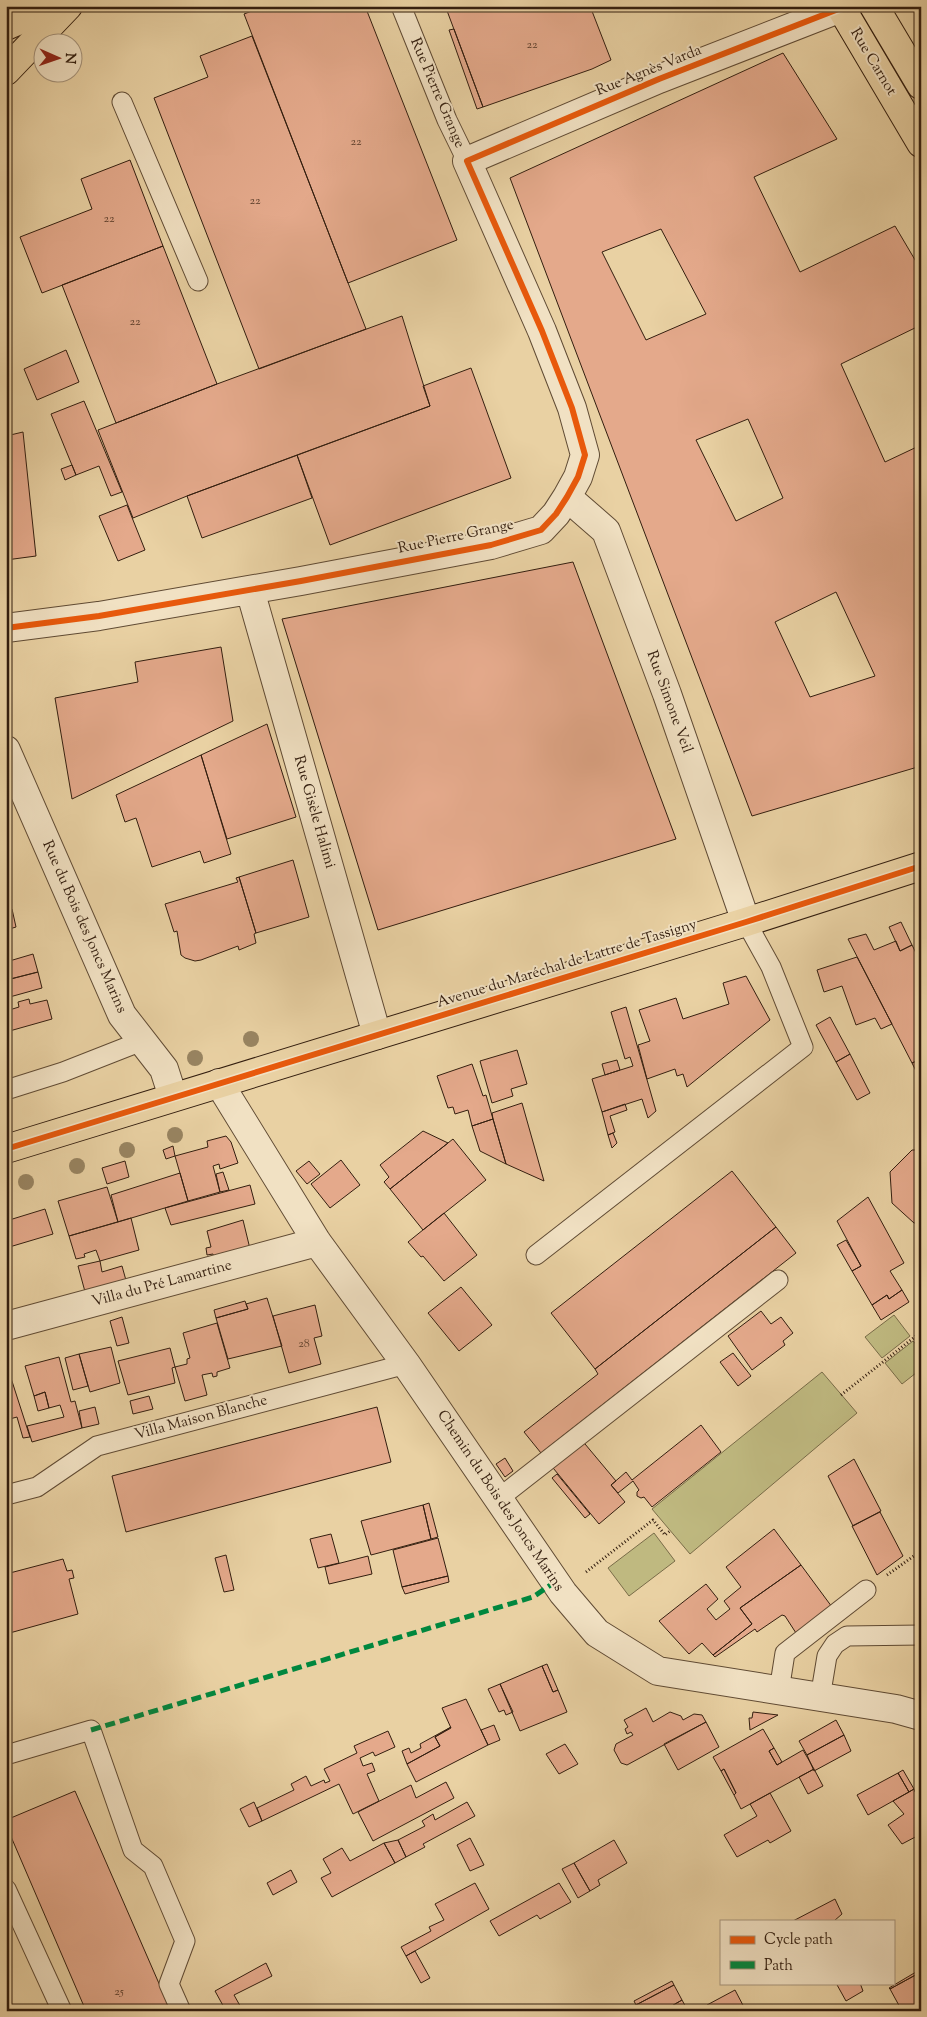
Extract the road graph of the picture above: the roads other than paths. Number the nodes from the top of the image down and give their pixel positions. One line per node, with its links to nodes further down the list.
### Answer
1 (52, 6): 6 (main road)
2 (68, 6): 7 (main road)
3 (401, 6): 11 (lane, Rue Pierre Grange)
4 (874, 6): 8 (main road, Rue Carnot)
5 (840, 7): 10 (main road, Rue Carnot); 11 (street, Rue Agnès Varda)
6 (6, 26)
7 (6, 71)
8 (921, 84)
9 (122, 102): 12 (lane)
10 (921, 143)
11 (468, 161): 13 (street, Rue Pierre Grange)
12 (198, 281)
13 (568, 497): 14 (street, Rue Pierre Grange); 18 (street, Rue Simone Veil)
14 (250, 590): 15 (street, Rue Pierre Grange); 19 (street, Rue Gisèle Halimi)
15 (6, 628)
16 (6, 750): 20 (street, Rue du Bois des Joncs Marins)
17 (921, 866): 18 (main road, Avenue du Maréchal de Lattre de Tassigny)
18 (746, 922): 19 (main road, Avenue du Maréchal de Lattre de Tassigny); 26 (lane)
19 (377, 1035): 21 (main road, Avenue du Maréchal de Lattre de Tassigny)
20 (142, 1041): 22 (lane); 23 (street, Rue du Bois des Joncs Marins)
21 (219, 1083): 23 (main road, Avenue du Maréchal de Lattre de Tassigny); 25 (street, Chemin du Bois des Joncs Marins)
22 (6, 1090)
23 (173, 1097): 24 (main road, Avenue du Maréchal de Lattre de Tassigny)
24 (6, 1150)
25 (317, 1242): 28 (street, Villa du Pré Lamartine); 29 (street, Chemin du Bois des Joncs Marins)
26 (536, 1255)
27 (778, 1280): 31 (lane)
28 (6, 1326)
29 (406, 1364): 30 (lane, Villa Maison Blanche); 31 (street, Chemin du Bois des Joncs Marins)
30 (6, 1494)
31 (498, 1499): 34 (street, Chemin du Bois des Joncs Marins)
32 (866, 1590): 34 (lane)
33 (921, 1635): 35 (lane)
34 (779, 1691): 35 (street, Chemin du Bois des Joncs Marins)
35 (820, 1698): 36 (street, Chemin du Bois des Joncs Marins)
36 (921, 1716)
37 (6, 1756): 41 (lane)
38 (6, 1889): 39 (lane)
39 (11, 1912): 40 (lane)
40 (62, 2011)
41 (181, 2011)

